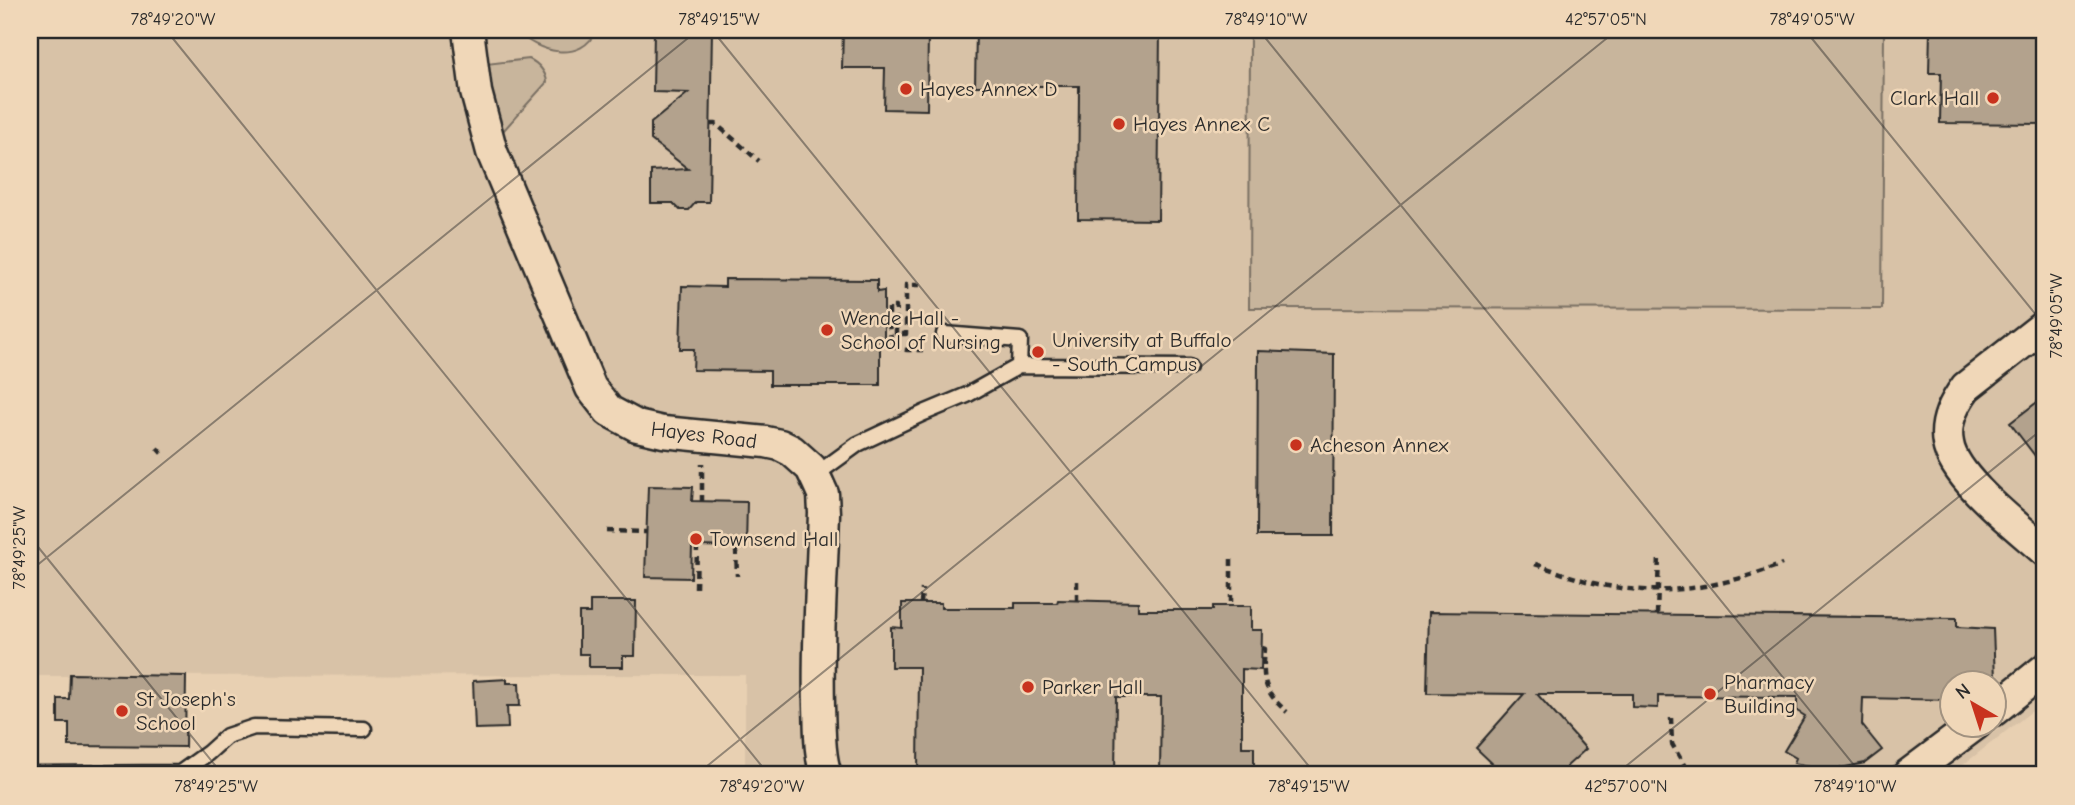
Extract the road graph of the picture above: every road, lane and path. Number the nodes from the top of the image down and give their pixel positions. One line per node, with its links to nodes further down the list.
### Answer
1 (468, 30): 13 (street, Hayes Road)
2 (710, 124): 3 (path)
3 (759, 161)
4 (924, 285): 7 (path)
5 (2045, 325): 19 (street)
6 (944, 334): 8 (lane)
7 (923, 350)
8 (1019, 366): 9 (lane); 13 (lane)
9 (1189, 367)
10 (157, 448): 11 (path)
11 (165, 457)
12 (702, 458): 14 (path)
13 (814, 476): 41 (street, Hayes Road)
14 (702, 502)
15 (607, 531): 16 (path)
16 (646, 532)
17 (696, 546): 26 (path)
18 (736, 549): 24 (path)
19 (2045, 551)
20 (1659, 556): 28 (path)
21 (1231, 559): 31 (path)
22 (1535, 564): 28 (path)
23 (1782, 564): 28 (path)
24 (737, 576)
25 (1077, 580): 29 (path)
26 (696, 588)
27 (922, 589): 30 (path)
28 (1658, 591): 32 (path)
29 (1077, 600)
30 (922, 603)
31 (1231, 606)
32 (1657, 615)
33 (1262, 648): 36 (path)
34 (2045, 669): 35 (street)
35 (2008, 699)
36 (1287, 712)
37 (1671, 718): 42 (path)
38 (365, 729): 40 (lane)
39 (1957, 738): 43 (street)
40 (30, 774)
41 (826, 775)
42 (1690, 775)
43 (1908, 775)

